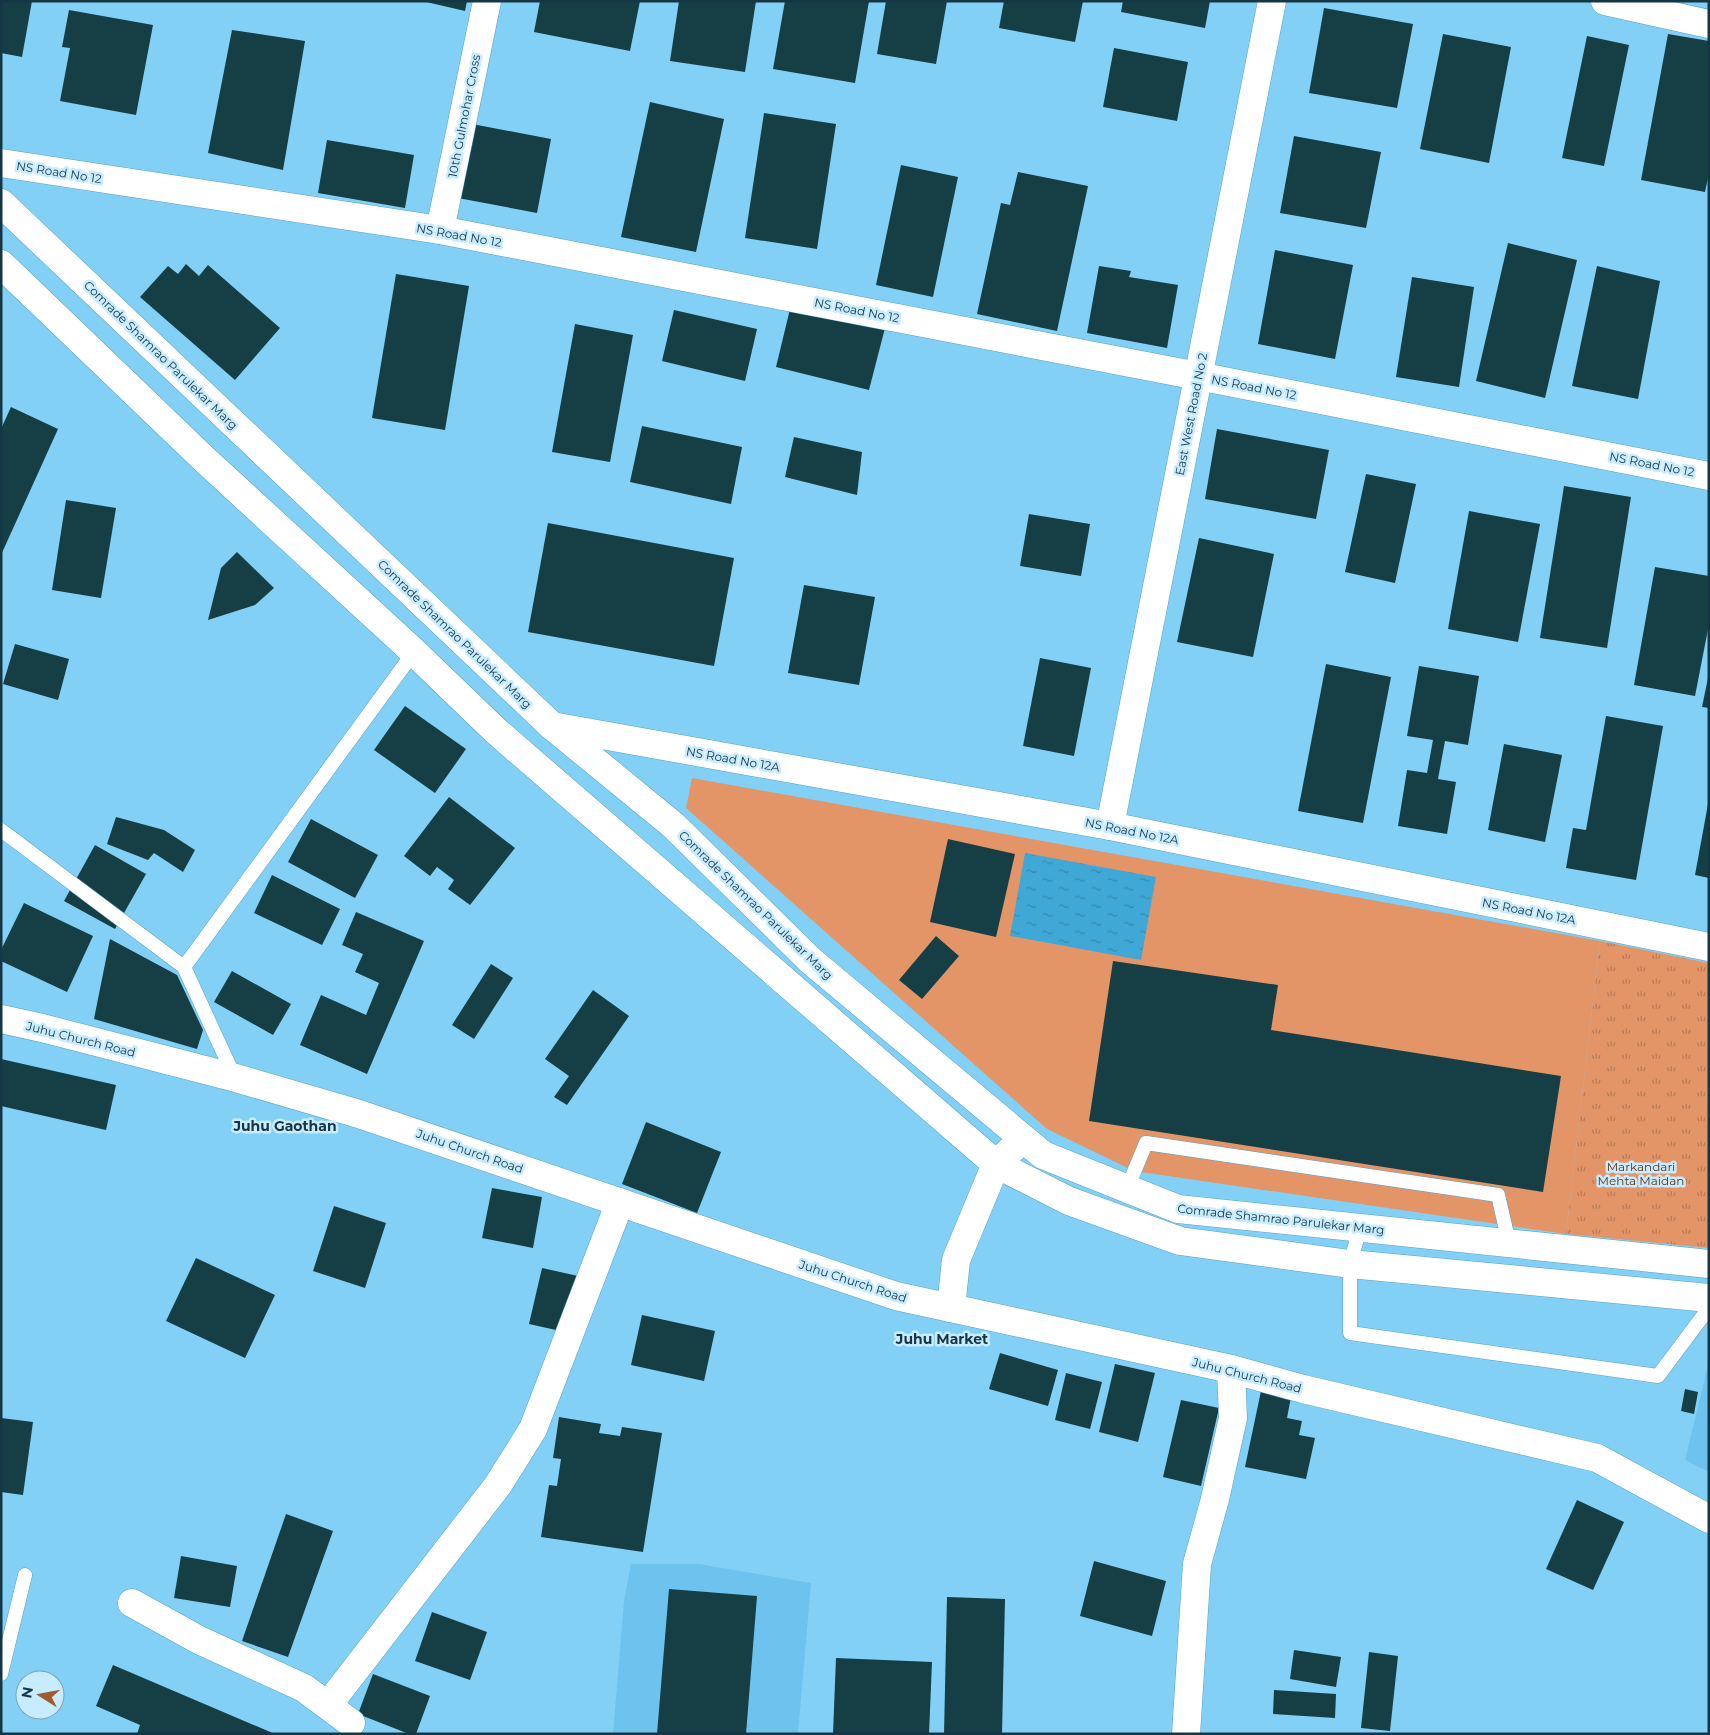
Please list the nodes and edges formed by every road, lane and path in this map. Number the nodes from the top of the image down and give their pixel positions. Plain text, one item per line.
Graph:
1 (487, 1) edge
2 (1272, 1) edge
3 (1604, 1) edge
4 (1709, 24) edge
5 (1, 163) edge
6 (1, 203) edge
7 (440, 230) junction
8 (1, 264) edge
9 (1198, 376) junction
10 (1709, 476) edge
11 (414, 652) junction
12 (552, 726) junction
13 (1110, 826) junction
14 (1, 830) edge
15 (1709, 947) edge
16 (184, 967) junction
17 (1, 1019) edge
18 (236, 1078) junction
19 (1022, 1139) junction
20 (996, 1164) junction
21 (1127, 1189) junction
22 (620, 1202) junction
23 (1360, 1228) junction
24 (1508, 1243) junction
25 (1350, 1264) junction
26 (1709, 1264) edge
27 (1709, 1298) edge
28 (951, 1308) junction
29 (1709, 1308) edge
30 (1231, 1369) junction
31 (1709, 1519) edge
32 (25, 1575) dead end
33 (132, 1603) dead end
34 (1, 1674) edge
35 (328, 1705) junction
36 (352, 1723) dead end
37 (1186, 1734) edge

1 - 7 street, 10th Gulmohar Cross
2 - 9 street, East West Road No 2
3 - 4 street
5 - 7 street, NS Road No 12
6 - 12 street, Comrade Shamrao Parulekar Marg
7 - 9 street, NS Road No 12
8 - 11 street
9 - 10 street, NS Road No 12
9 - 13 street, East West Road No 2
11 - 16 lane
11 - 20 street
12 - 13 street, NS Road No 12A
12 - 19 street, Comrade Shamrao Parulekar Marg
13 - 15 street, NS Road No 12A
14 - 16 lane
16 - 18 lane
17 - 18 street, Juhu Church Road
18 - 22 street, Juhu Church Road
19 - 20 street
19 - 21 street, Comrade Shamrao Parulekar Marg
20 - 25 street
20 - 28 street
21 - 23 street, Comrade Shamrao Parulekar Marg
21 - 24 lane
22 - 28 street, Juhu Church Road
22 - 35 street
23 - 24 street, Comrade Shamrao Parulekar Marg
23 - 25 lane
24 - 26 street, Comrade Shamrao Parulekar Marg
25 - 27 street
25 - 29 lane
28 - 30 street, Juhu Church Road
30 - 31 street, Juhu Church Road
30 - 37 street
32 - 34 lane
33 - 35 street
35 - 36 street

